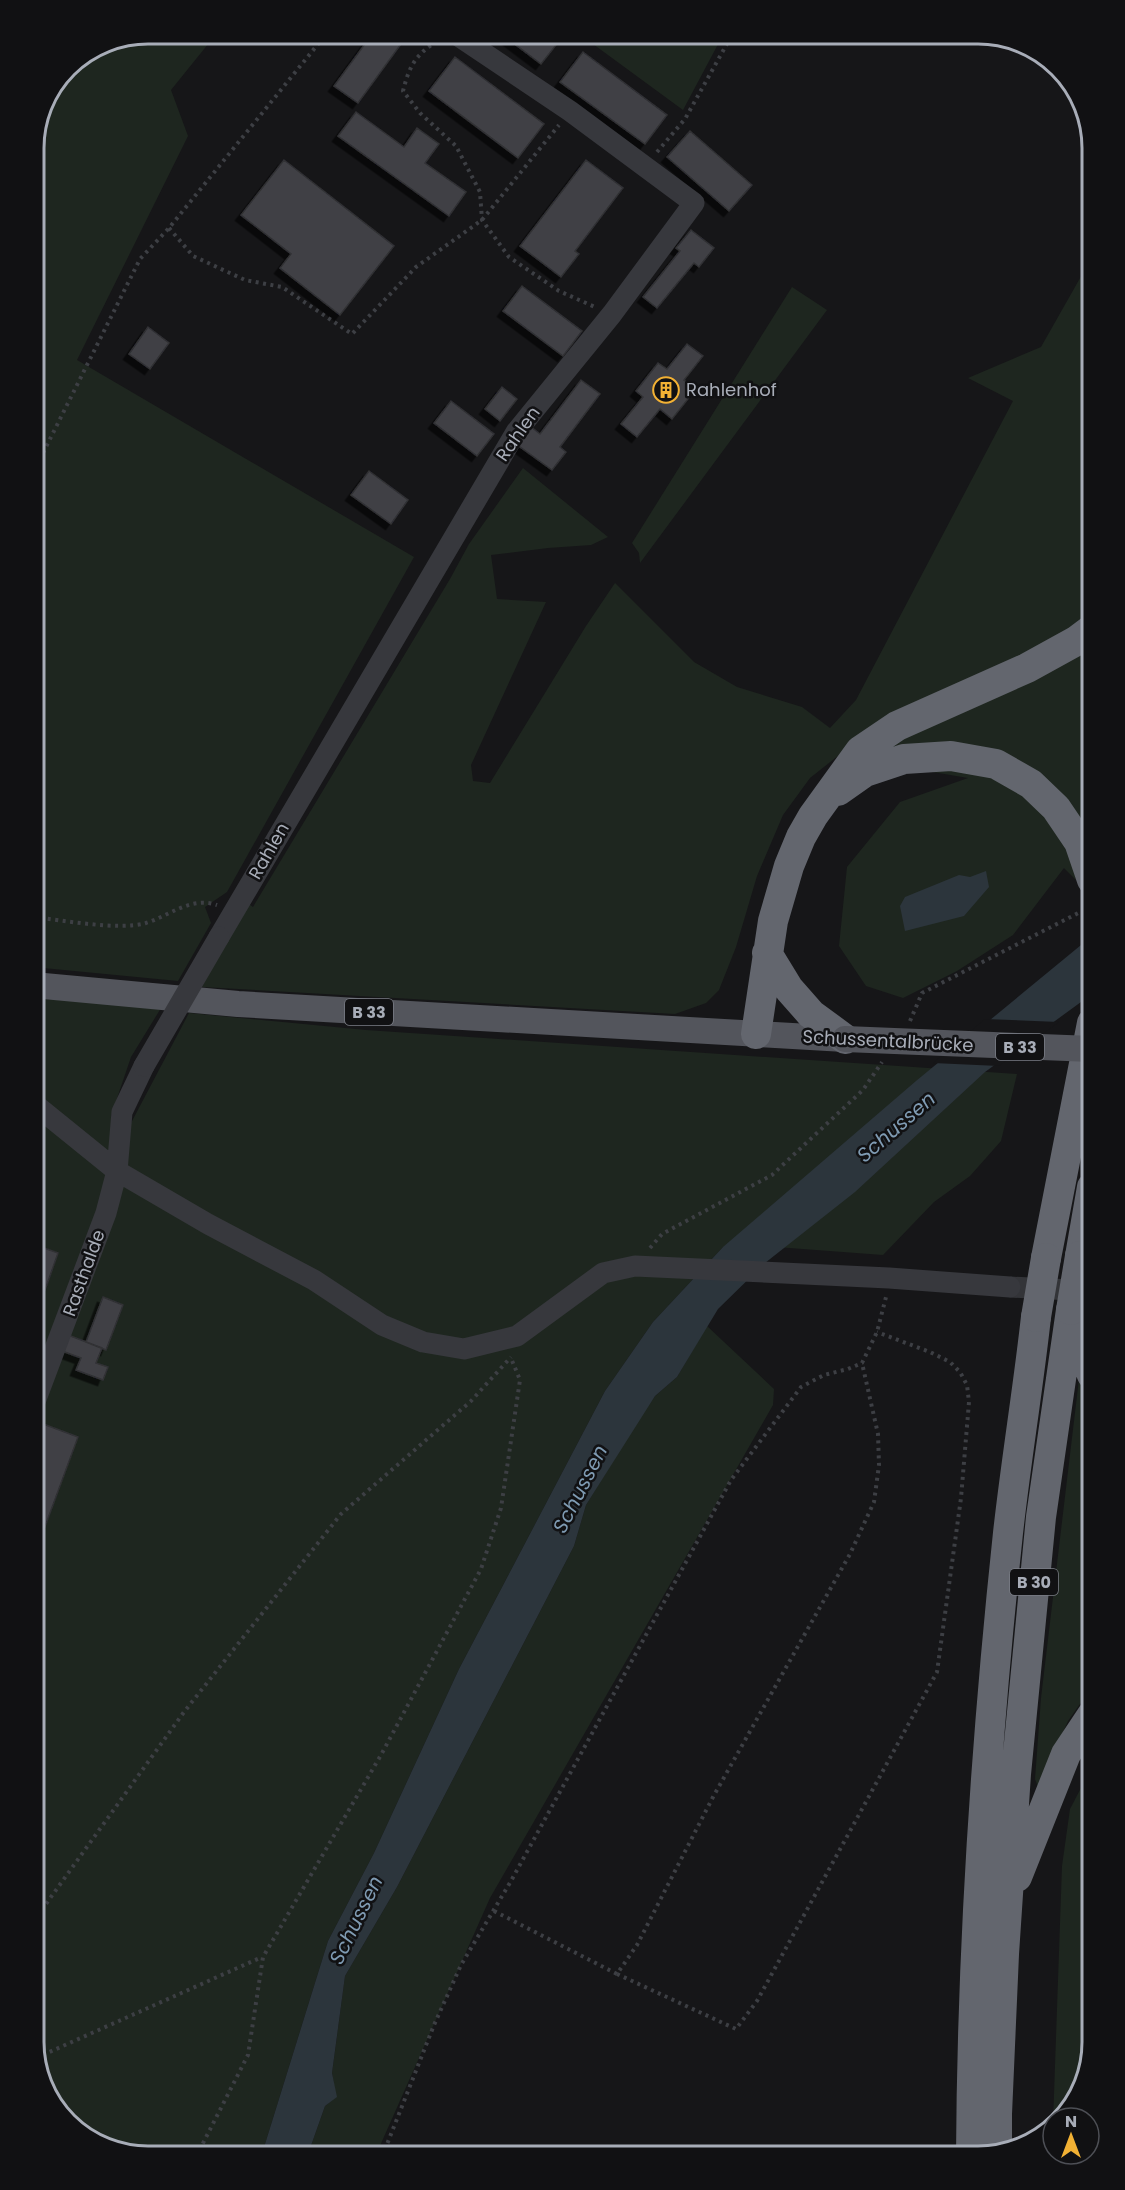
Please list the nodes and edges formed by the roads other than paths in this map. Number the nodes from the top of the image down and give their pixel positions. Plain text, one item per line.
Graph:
1 (459, 44) edge
2 (1082, 636) edge
3 (825, 800) junction
4 (1082, 851) edge
5 (767, 953) junction
6 (44, 986) edge
7 (756, 1034) junction
8 (1082, 1035) edge
9 (845, 1039) junction
10 (144, 1066) joint
11 (1082, 1080) edge
12 (44, 1112) edge
13 (117, 1171) junction
14 (1082, 1244) edge
15 (1010, 1287) tunnel mouth
16 (1071, 1310) junction
17 (1082, 1351) edge
18 (44, 1378) edge
19 (1082, 1730) edge
20 (1005, 1857) junction
21 (993, 1895) junction
22 (997, 2145) edge
23 (971, 2146) edge

1 - 10 street, Rahlen, bridge
2 - 3 highway
3 - 4 highway
3 - 5 highway
5 - 7 highway
5 - 9 highway
6 - 7 main road, B 33
7 - 9 main road, Schussentalbrücke / B 33
8 - 9 main road, Schussentalbrücke / B 33, bridge
10 - 13 street, Rasthalde
11 - 20 highway, B 30, bridge
12 - 13 street
13 - 15 street
13 - 18 street, Rasthalde
14 - 16 highway, B 30, bridge
16 - 17 highway
16 - 20 highway, B 30
19 - 20 highway
20 - 21 highway
20 - 21 highway, B 30
21 - 22 highway, B 30
21 - 23 highway, B 30

